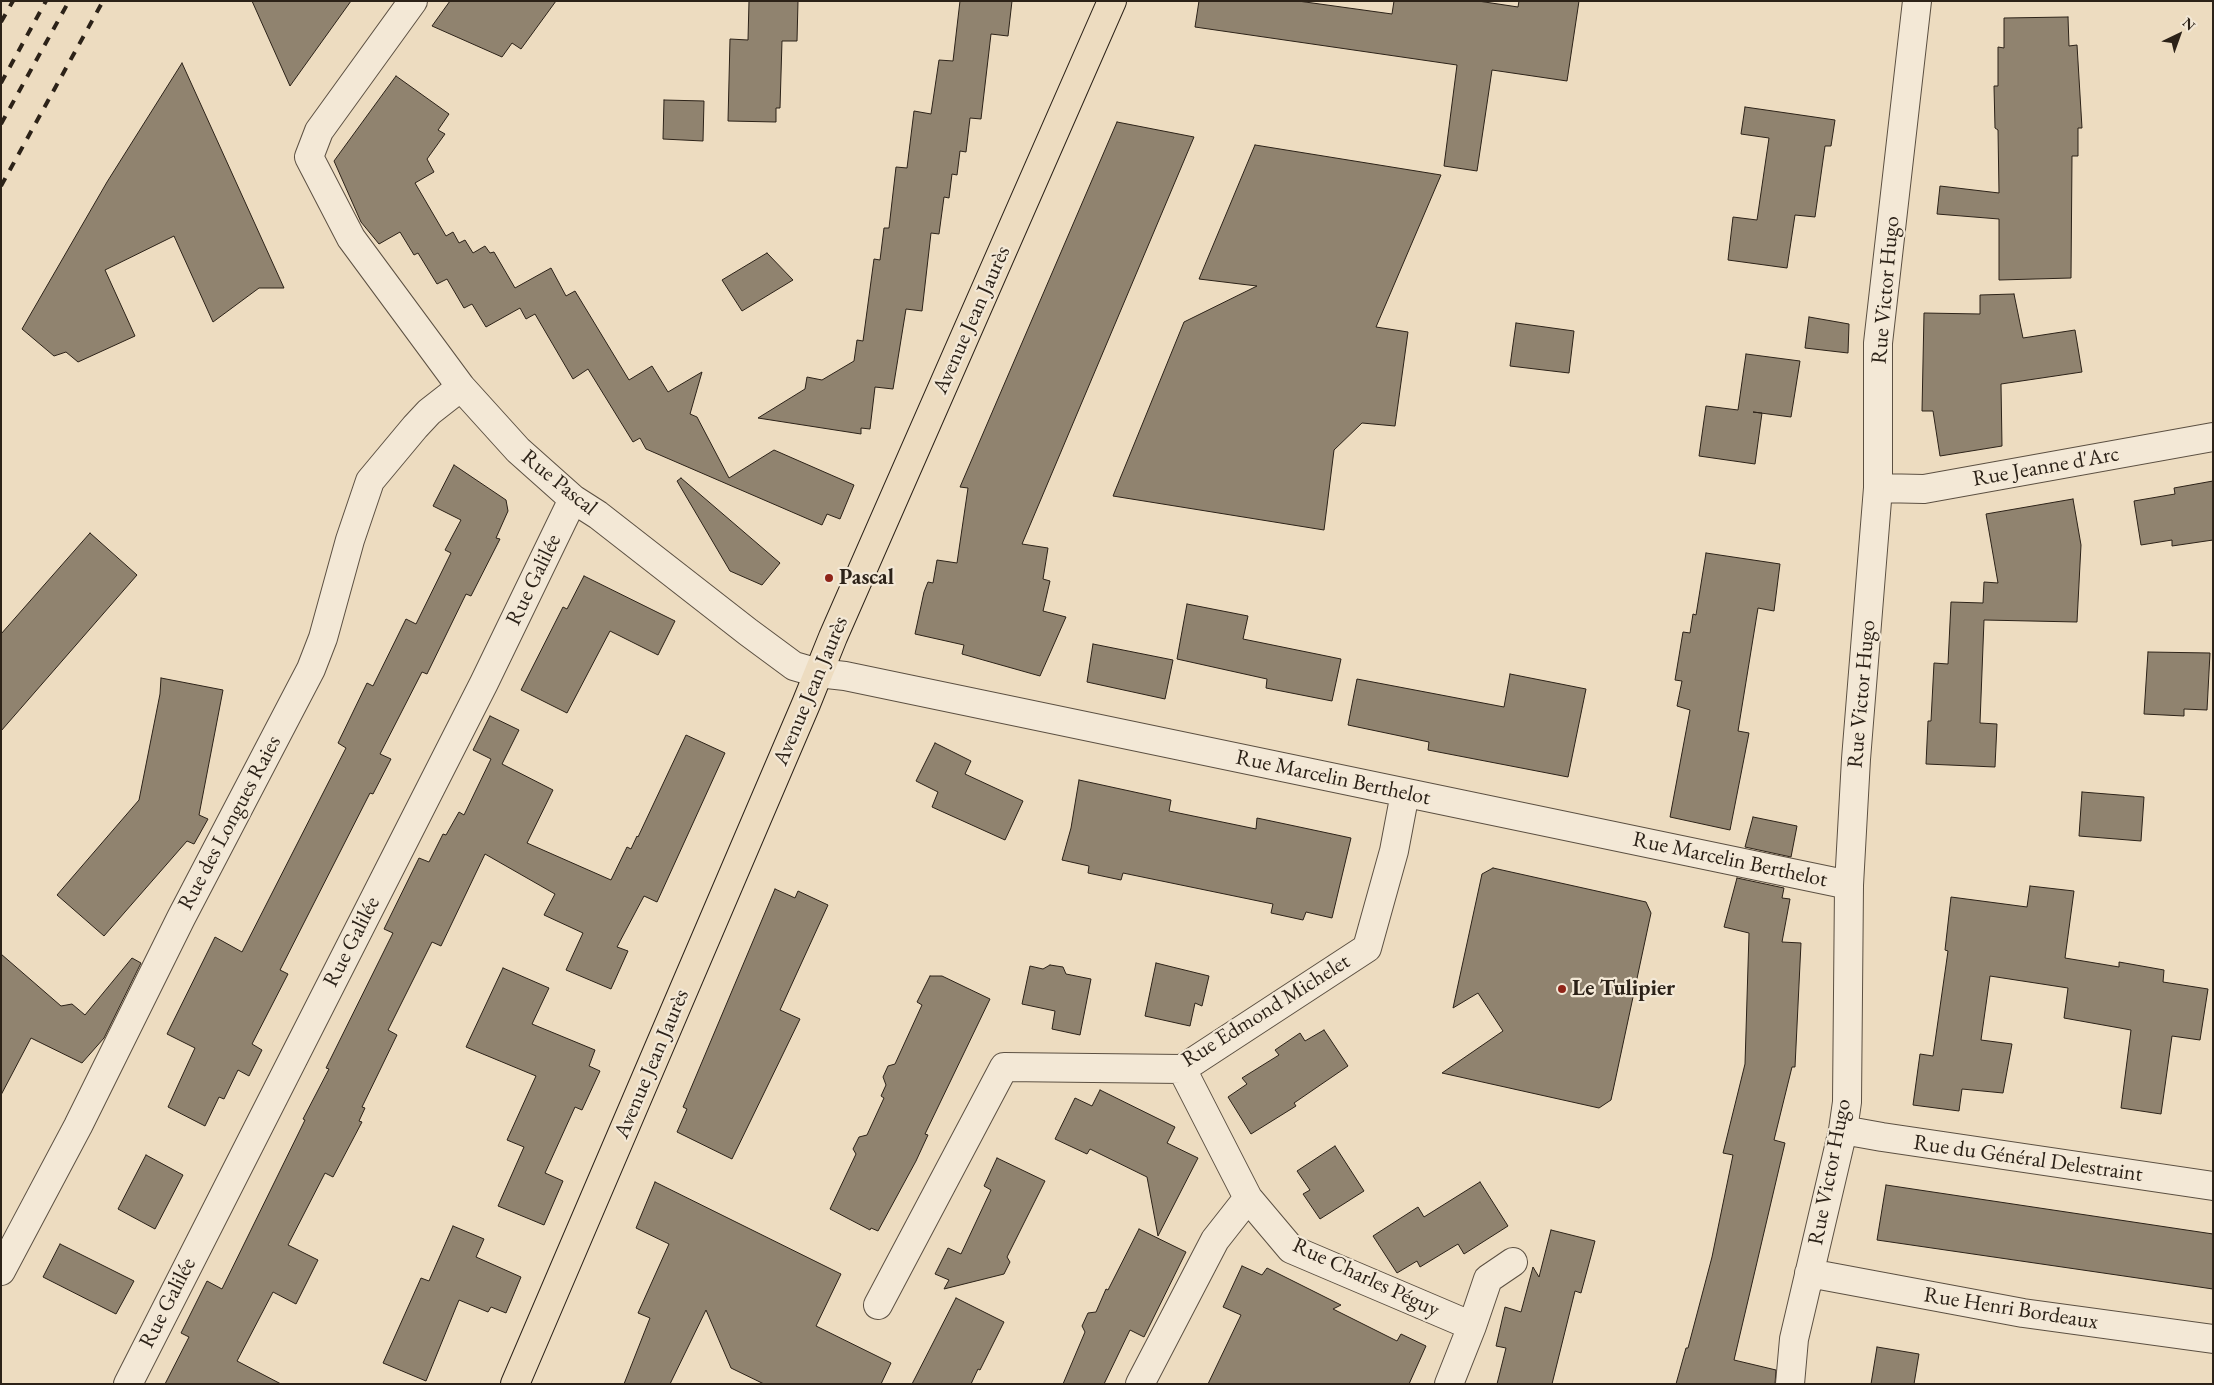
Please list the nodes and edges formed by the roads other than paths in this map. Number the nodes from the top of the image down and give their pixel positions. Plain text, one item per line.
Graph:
1 (413, 1) edge
2 (1112, 1) edge
3 (1917, 1) edge
4 (461, 387) junction
5 (2213, 437) edge
6 (1878, 488) junction
7 (573, 499) junction
8 (818, 672) junction
9 (1405, 793) junction
10 (1849, 885) junction
11 (1182, 1068) junction
12 (1843, 1130) junction
13 (2213, 1186) edge
14 (1248, 1198) junction
15 (1513, 1262) dead end
16 (1, 1271) edge
17 (1809, 1273) junction
18 (878, 1305) dead end
19 (1472, 1326) junction
20 (2213, 1339) edge
21 (128, 1384) edge
22 (515, 1384) edge
23 (1140, 1384) edge
24 (1449, 1384) edge
25 (1790, 1384) edge

1 - 4 street, Rue Pascal
2 - 8 main road, Avenue Jean Jaurès
3 - 6 street, Rue Victor Hugo
4 - 7 street, Rue Pascal
4 - 16 street, Rue des Longues Raies
5 - 6 street, Rue Jeanne d'Arc
6 - 10 street, Rue Victor Hugo
7 - 8 street, Rue Pascal
7 - 21 street, Rue Galilée
8 - 9 street, Rue Marcelin Berthelot
8 - 22 main road, Avenue Jean Jaurès
9 - 10 street, Rue Marcelin Berthelot
9 - 11 street, Rue Edmond Michelet
10 - 12 street, Rue Victor Hugo
11 - 14 street, Rue Charles Péguy
11 - 18 street, Rue Edmond Michelet
12 - 13 street, Rue du Général Delestraint
12 - 17 street, Rue Victor Hugo
14 - 19 street, Rue Charles Péguy
14 - 23 street
15 - 19 street
17 - 20 street, Rue Henri Bordeaux
17 - 25 street, Rue Victor Hugo
19 - 24 street

